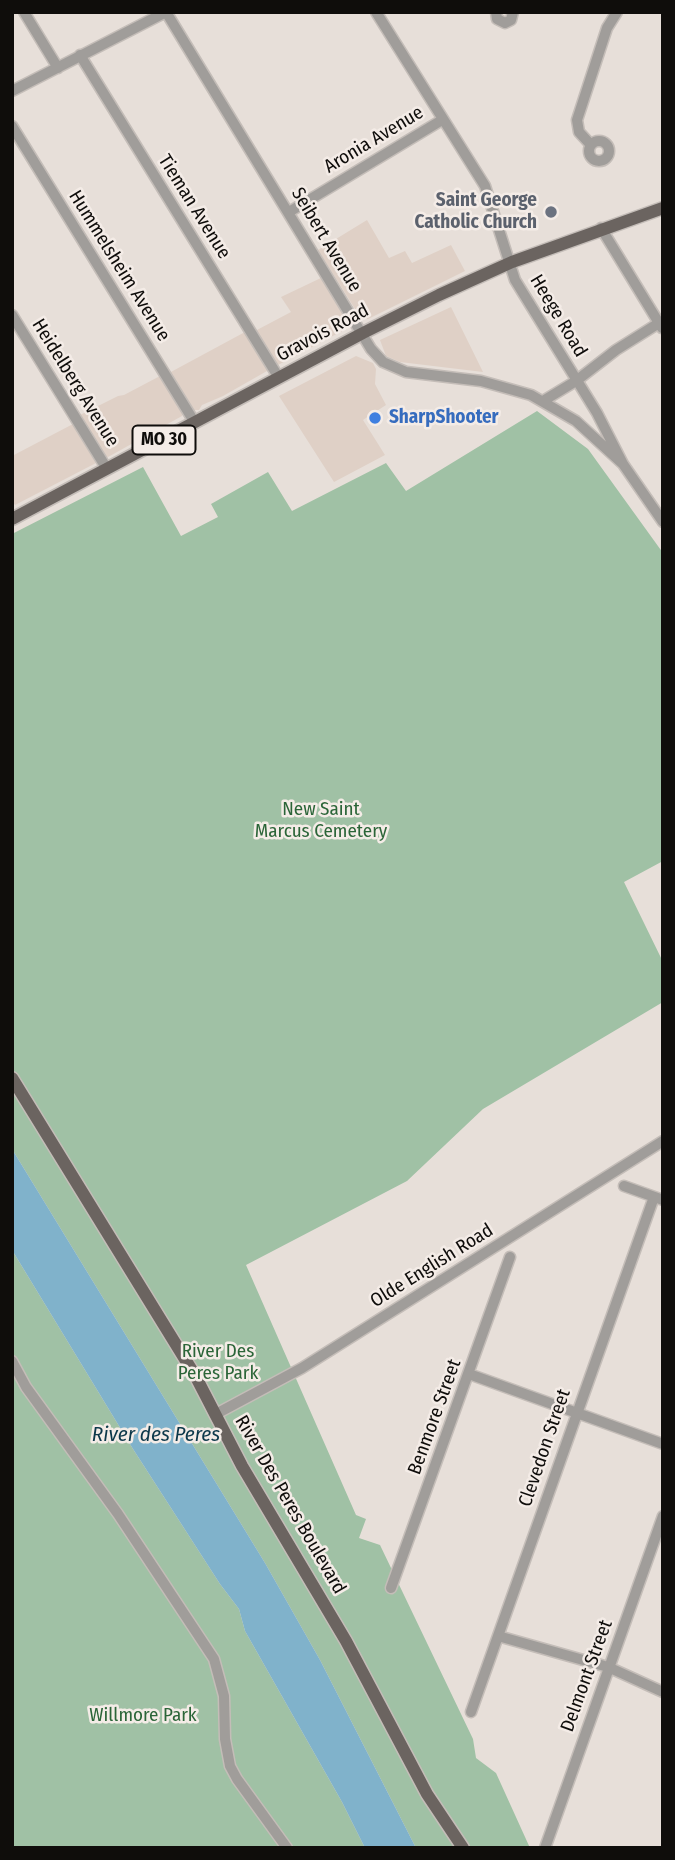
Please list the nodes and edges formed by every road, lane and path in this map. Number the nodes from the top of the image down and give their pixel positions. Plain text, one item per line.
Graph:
1 (24, 12) edge
2 (166, 12) edge
3 (376, 12) edge
4 (496, 12) edge
5 (513, 12) edge
6 (617, 12) edge
7 (80, 55) junction
8 (58, 68) junction
9 (12, 91) edge
10 (442, 120) junction
11 (12, 126) edge
12 (591, 145) dead end
13 (663, 208) edge
14 (289, 212) junction
15 (601, 229) junction
16 (510, 263) junction
17 (12, 315) edge
18 (661, 326) edge
19 (363, 333) junction
20 (279, 378) junction
21 (576, 381) junction
22 (543, 401) junction
23 (195, 423) junction
24 (623, 464) junction
25 (107, 469) junction
26 (14, 515) edge
27 (663, 522) edge
28 (12, 1077) edge
29 (663, 1141) edge
30 (624, 1186) dead end
31 (658, 1198) edge
32 (510, 1257) dead end
33 (12, 1361) edge
34 (469, 1374) junction
35 (576, 1413) junction
36 (216, 1414) junction
37 (663, 1444) edge
38 (663, 1516) edge
39 (391, 1588) dead end
40 (498, 1636) junction
41 (608, 1667) junction
42 (663, 1692) edge
43 (471, 1712) dead end
44 (287, 1848) edge
45 (463, 1848) edge
46 (545, 1848) edge

1 - 8 street
2 - 7 street
2 - 14 street, Seibert Avenue
3 - 10 street, Heege Road
4 - 5 street
6 - 12 street
7 - 8 street
7 - 20 street, Tieman Avenue
8 - 9 street
10 - 14 street, Aronia Avenue
10 - 16 street, Heege Road
11 - 23 street, Hummelsheim Avenue
13 - 15 main road, Gravois Road / MO 30
14 - 19 street, Seibert Avenue
15 - 16 main road, Gravois Road / MO 30
15 - 18 street
16 - 19 main road, Gravois Road / MO 30
16 - 21 street, Heege Road
17 - 25 street, Heidelberg Avenue
18 - 21 street
19 - 20 main road, Gravois Road / MO 30
19 - 22 street, Seibert Avenue
20 - 23 main road, Gravois Road / MO 30
21 - 22 street
21 - 24 street, Heege Road
22 - 24 street, Seibert Avenue
23 - 25 main road, Gravois Road / MO 30
24 - 27 street, Heege Road
25 - 26 main road, Gravois Road / MO 30
28 - 36 main road, River Des Peres Boulevard
29 - 36 street, Olde English Road
30 - 31 street
31 - 35 street, Clevedon Street
32 - 34 street, Benmore Street
33 - 44 street
34 - 35 street
34 - 39 street, Benmore Street
35 - 37 street
35 - 40 street, Clevedon Street
36 - 45 main road, River Des Peres Boulevard
38 - 41 street, Delmont Street
40 - 41 street
40 - 43 street, Clevedon Street
41 - 42 street
41 - 46 street, Delmont Street

